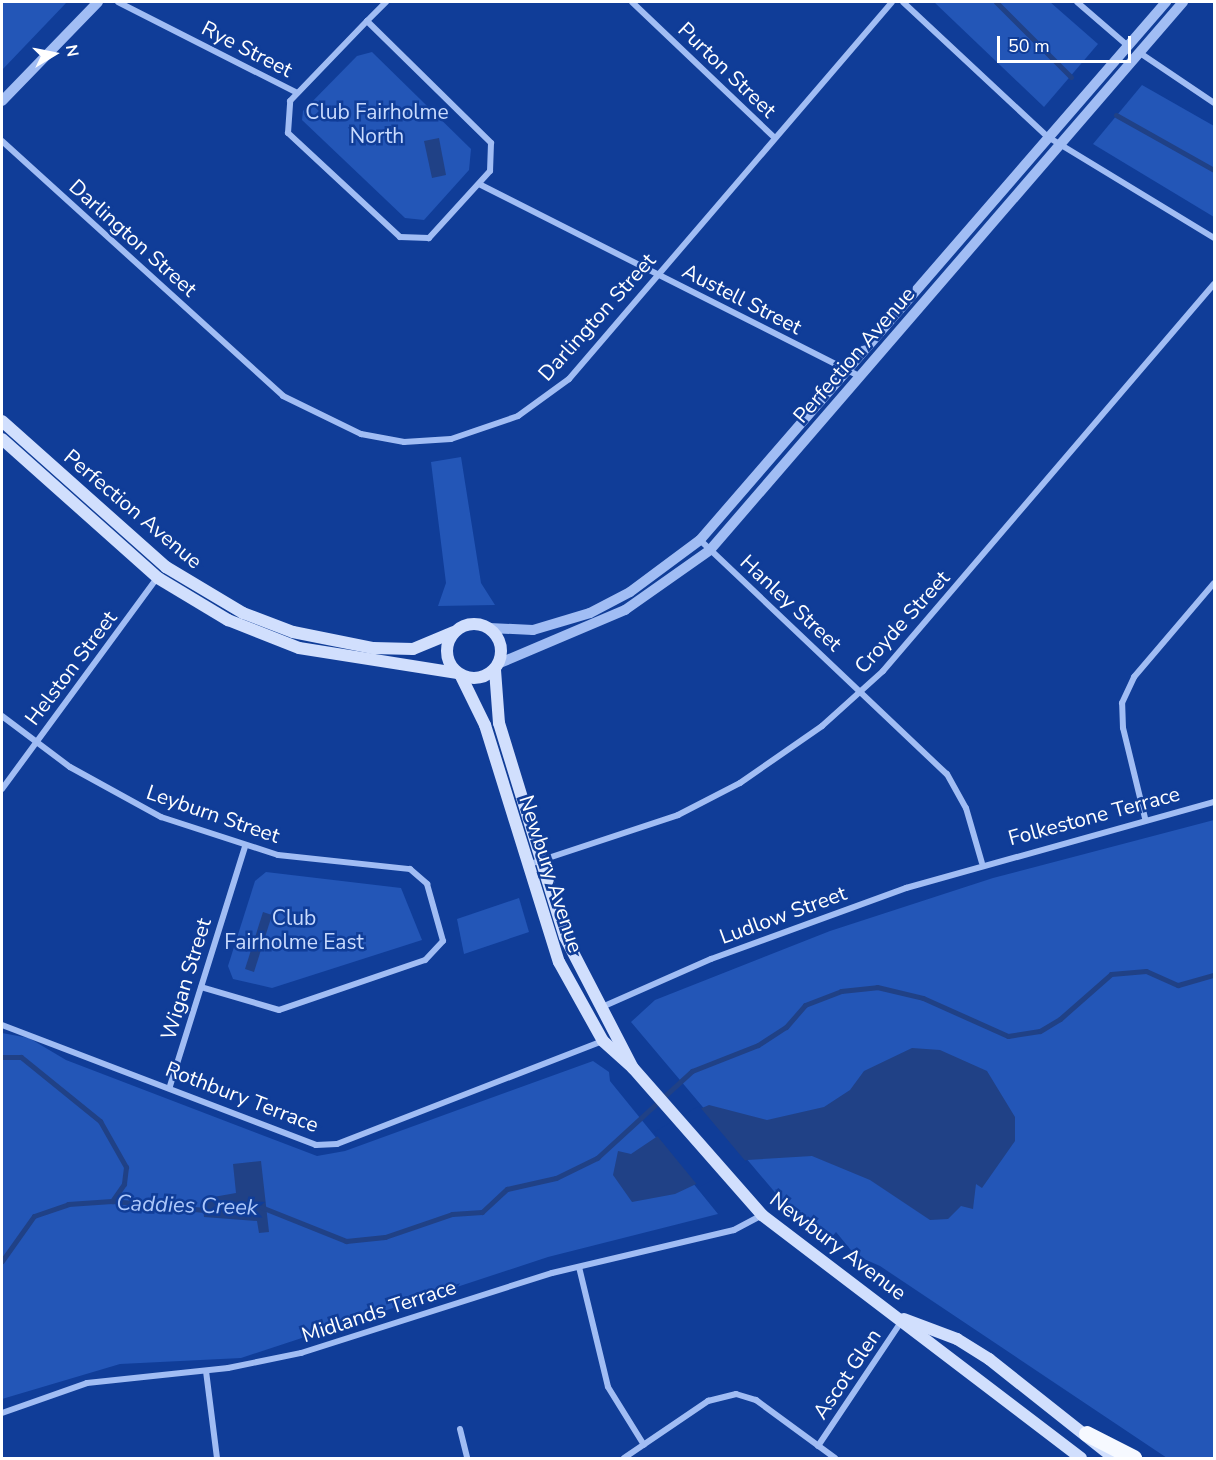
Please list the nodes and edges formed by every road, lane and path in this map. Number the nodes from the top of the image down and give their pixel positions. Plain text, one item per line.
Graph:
1 (98, 2) edge
2 (118, 2) edge
3 (386, 2) edge
4 (632, 2) edge
5 (892, 2) edge
6 (903, 2) edge
7 (1077, 2) edge
8 (1166, 2) edge
9 (1183, 2) edge
10 (367, 21) junction
11 (1128, 46) junction
12 (1140, 52) junction
13 (297, 93) junction
14 (2, 101) edge
15 (1215, 103) edge
16 (774, 137) junction
17 (1048, 137) junction
18 (2, 141) edge
19 (1060, 146) junction
20 (479, 184) junction
21 (1215, 238) edge
22 (658, 274) junction
23 (1215, 284) edge
24 (849, 372) junction
25 (861, 377) junction
26 (2, 421) edge
27 (2, 439) edge
28 (700, 540) junction
29 (710, 550) junction
30 (166, 567) junction
31 (158, 578) junction
32 (1215, 583) edge
33 (489, 628) junction
34 (454, 632) junction
35 (497, 666) junction
36 (459, 674) junction
37 (862, 691) junction
38 (2, 716) edge
39 (35, 742) junction
40 (2, 789) edge
41 (1215, 802) edge
42 (1145, 818) junction
43 (245, 846) junction
44 (541, 861) junction
45 (982, 863) junction
46 (526, 866) junction
47 (201, 987) junction
48 (599, 1009) junction
49 (2, 1025) edge
50 (603, 1041) junction
51 (633, 1068) junction
52 (170, 1086) junction
53 (762, 1215) junction
54 (579, 1268) junction
55 (903, 1319) junction
56 (206, 1371) junction
57 (2, 1413) edge
58 (460, 1429) dead end
59 (1087, 1434) junction
60 (644, 1445) junction
61 (818, 1446) junction
62 (217, 1458) edge
63 (467, 1458) edge
64 (624, 1458) edge
65 (835, 1458) edge
66 (1081, 1458) edge
67 (1114, 1458) edge
68 (1134, 1458) edge

1 - 14 street
2 - 13 street, Rye Street
3 - 10 street
4 - 16 street, Purton Street
5 - 16 street, Darlington Street
6 - 17 street
7 - 11 street
8 - 11 street, Perfection Avenue
9 - 12 street, Perfection Avenue
10 - 13 street
10 - 20 street
11 - 17 street, Perfection Avenue
12 - 15 street
12 - 19 street, Perfection Avenue
13 - 20 street
16 - 22 street, Darlington Street
17 - 19 street
17 - 24 street, Perfection Avenue
18 - 22 street, Darlington Street
19 - 21 street
19 - 25 street, Perfection Avenue
20 - 22 street, Austell Street
22 - 24 street, Austell Street
23 - 37 street, Croyde Street
24 - 25 street, Austell Street
24 - 28 street, Perfection Avenue
25 - 29 street, Perfection Avenue
26 - 30 main road, Perfection Avenue
27 - 31 main road, Perfection Avenue
28 - 29 street, Hanley Street
28 - 33 street, Perfection Avenue
29 - 35 street, Perfection Avenue
29 - 37 street, Hanley Street
30 - 31 street, Helston Street
30 - 34 main road, Perfection Avenue
31 - 36 main road, Perfection Avenue
31 - 39 street, Helston Street
32 - 42 street
33 - 34 main road
33 - 35 main road
34 - 36 main road
35 - 36 main road
35 - 44 main road, Newbury Avenue
36 - 46 main road, Newbury Avenue
37 - 44 street, Croyde Street
37 - 45 street, Hanley Street
38 - 39 street, Leyburn Street
39 - 40 street, Helston Street
39 - 43 street, Leyburn Street
41 - 42 street, Folkestone Terrace
42 - 45 street, Folkestone Terrace
43 - 47 street, Wigan Street
43 - 47 street, Leyburn Street
44 - 46 street, Croyde Street
44 - 48 main road, Newbury Avenue
45 - 48 street, Ludlow Street
46 - 50 main road, Newbury Avenue
47 - 52 street, Wigan Street
48 - 51 main road, Newbury Avenue
49 - 52 street, Rothbury Terrace
50 - 51 main road, Newbury Avenue
50 - 52 street, Rothbury Terrace
51 - 53 main road, Newbury Avenue
53 - 54 street, Midlands Terrace
53 - 55 main road, Newbury Avenue
54 - 56 street, Midlands Terrace
54 - 60 street
55 - 59 main road, Newbury Avenue
55 - 61 street, Ascot Glen
55 - 66 main road, Newbury Avenue
56 - 57 street, Midlands Terrace
56 - 62 street
58 - 63 street
59 - 67 main road, Newbury Avenue
59 - 68 highway
60 - 61 street
60 - 64 street
61 - 65 street

